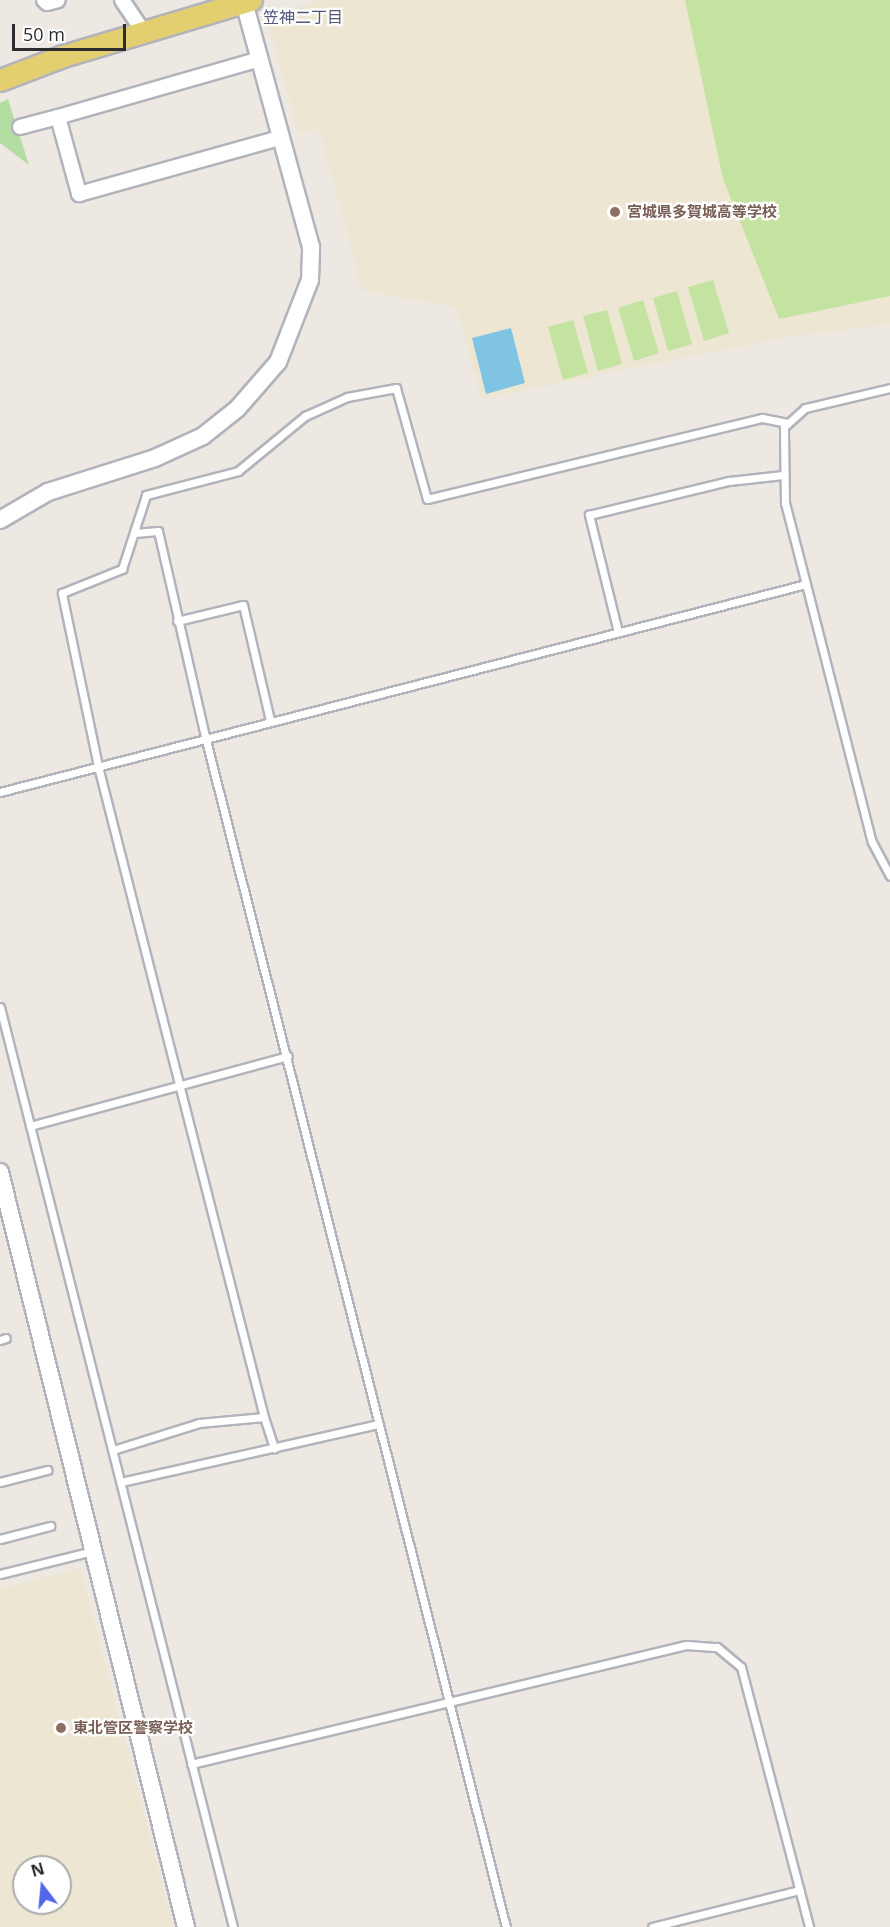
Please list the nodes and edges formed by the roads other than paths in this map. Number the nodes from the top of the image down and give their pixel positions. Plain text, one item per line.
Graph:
1 (44, 0) edge
2 (58, 0) edge
3 (122, 0) edge
4 (247, 1) edge
5 (143, 31) junction
6 (260, 59) junction
7 (0, 80) edge
8 (58, 117) junction
9 (20, 127) dead end
10 (280, 138) junction
11 (890, 388) edge
12 (788, 423) junction
13 (783, 475) junction
14 (0, 520) edge
15 (134, 533) junction
16 (806, 584) junction
17 (177, 621) junction
18 (618, 632) junction
19 (270, 720) junction
20 (205, 736) junction
21 (98, 766) junction
22 (0, 792) edge
23 (890, 876) edge
24 (0, 1007) edge
25 (288, 1056) junction
26 (180, 1085) junction
27 (30, 1126) junction
28 (0, 1172) edge
29 (264, 1417) junction
30 (378, 1424) junction
31 (274, 1448) junction
32 (113, 1450) junction
33 (47, 1470) dead end
34 (0, 1482) edge
35 (121, 1482) junction
36 (51, 1526) dead end
37 (0, 1539) edge
38 (93, 1551) junction
39 (0, 1574) edge
40 (448, 1702) junction
41 (191, 1764) junction
42 (799, 1890) junction
43 (186, 1927) edge
44 (233, 1927) edge
45 (506, 1927) edge
46 (652, 1927) edge
47 (809, 1927) edge

1 - 2 street
3 - 5 street
4 - 5 main road
4 - 6 street
5 - 7 main road
6 - 8 street
6 - 10 street
8 - 9 street
8 - 10 street
10 - 14 street
11 - 12 lane
12 - 13 lane
12 - 15 lane
13 - 16 lane
13 - 18 lane
15 - 17 lane
15 - 21 lane
16 - 18 lane
16 - 23 lane
17 - 19 lane
17 - 20 lane
18 - 19 lane
19 - 20 lane
20 - 21 lane
20 - 25 lane
21 - 22 lane
21 - 26 lane
24 - 27 lane
25 - 26 lane
25 - 30 lane
26 - 27 lane
26 - 29 lane
27 - 32 lane
28 - 38 street
29 - 31 lane
29 - 32 lane
30 - 31 lane
30 - 40 lane
31 - 35 lane
32 - 35 lane
33 - 34 lane
35 - 41 lane
36 - 37 lane
38 - 39 lane
38 - 43 street
40 - 41 lane
40 - 42 lane
40 - 45 lane
41 - 44 lane
42 - 46 lane
42 - 47 lane

